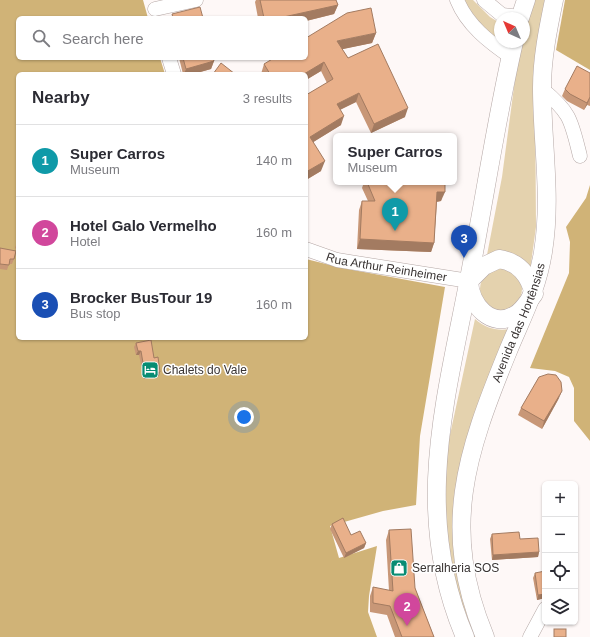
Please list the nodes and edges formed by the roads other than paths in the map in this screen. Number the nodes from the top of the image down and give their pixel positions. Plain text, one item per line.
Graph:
1 (196, 0) edge
2 (457, 0) edge
3 (484, 0) edge
4 (526, 0) edge
5 (554, 0) edge
6 (155, 9) edge
7 (498, 12) edge
8 (522, 12) edge
9 (512, 49) edge
10 (170, 60) edge
11 (173, 72) edge
12 (542, 89) junction
13 (580, 156) dead end
14 (308, 250) edge
15 (469, 281) junction
16 (534, 294) junction
17 (542, 615) edge
18 (465, 637) edge
19 (486, 637) edge
20 (530, 637) edge

1 - 6 street
2 - 9 street
3 - 7 street
4 - 8 main road
5 - 12 main road, Avenida das Hortênsias
9 - 15 main road
10 - 11 street
12 - 13 street
12 - 16 main road, Avenida das Hortênsias
14 - 15 street, Rua Arthur Reinheimer
15 - 16 main road
15 - 16 main road
15 - 18 main road
16 - 19 main road, Avenida das Hortênsias
17 - 20 street

